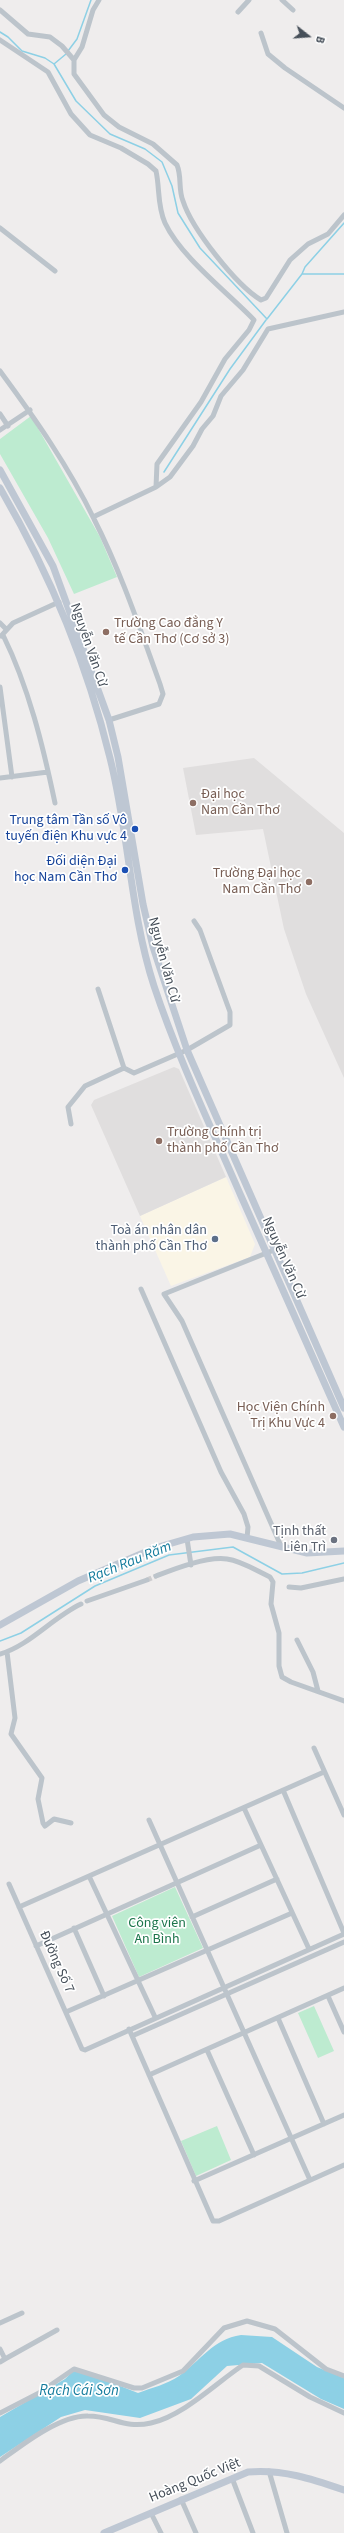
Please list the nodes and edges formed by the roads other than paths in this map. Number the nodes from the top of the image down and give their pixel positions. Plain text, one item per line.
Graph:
1 (99, 0) edge
2 (249, 0) edge
3 (282, 0) edge
4 (0, 10) edge
5 (293, 10) dead end
6 (238, 12) dead end
7 (261, 33) dead end
8 (0, 40) edge
9 (74, 60) junction
10 (344, 108) edge
11 (344, 215) edge
12 (0, 228) edge
13 (55, 271) dead end
14 (344, 312) edge
15 (0, 371) edge
16 (30, 410) junction
17 (0, 414) edge
18 (8, 426) junction
19 (0, 430) edge
20 (0, 470) edge
21 (156, 487) junction
22 (0, 488) edge
23 (25, 514) junction
24 (94, 517) junction
25 (17, 518) junction
26 (63, 601) junction
27 (0, 624) edge
28 (6, 629) junction
29 (1, 636) edge
30 (96, 679) junction
31 (88, 682) junction
32 (0, 687) edge
33 (109, 720) junction
34 (118, 756) junction
35 (110, 759) junction
36 (48, 772) junction
37 (12, 777) junction
38 (0, 778) edge
39 (55, 803) dead end
40 (194, 921) dead end
41 (153, 947) junction
42 (144, 949) junction
43 (98, 990) dead end
44 (186, 1050) junction
45 (179, 1053) junction
46 (124, 1068) junction
47 (71, 1124) dead end
48 (237, 1164) junction
49 (229, 1168) junction
50 (270, 1252) junction
51 (141, 1289) dead end
52 (291, 1299) junction
53 (338, 1394) junction
54 (330, 1397) junction
55 (344, 1408) edge
56 (344, 1427) edge
57 (247, 1538) junction
58 (187, 1542) junction
59 (281, 1546) junction
60 (344, 1552) edge
61 (190, 1563) junction
62 (156, 1576) tunnel mouth
63 (344, 1579) edge
64 (147, 1580) tunnel mouth
65 (288, 1587) dead end
66 (87, 1601) dead end
67 (81, 1604) dead end
68 (0, 1625) edge
69 (296, 1640) dead end
70 (7, 1652) junction
71 (0, 1654) edge
72 (318, 1691) junction
73 (344, 1701) edge
74 (314, 1748) dead end
75 (324, 1772) junction
76 (283, 1790) junction
77 (244, 1808) junction
78 (344, 1815) edge
79 (149, 1820) dead end
80 (71, 1824) dead end
81 (160, 1845) junction
82 (261, 1845) junction
83 (89, 1876) junction
84 (277, 1880) junction
85 (177, 1882) junction
86 (9, 1884) dead end
87 (19, 1907) junction
88 (292, 1913) junction
89 (107, 1914) junction
90 (192, 1917) junction
91 (74, 1928) junction
92 (344, 1933) edge
93 (344, 1942) edge
94 (36, 1946) junction
95 (309, 1949) junction
96 (207, 1950) junction
97 (138, 1981) junction
98 (224, 1988) junction
99 (344, 1988) edge
100 (227, 1994) junction
101 (104, 1996) junction
102 (328, 1996) junction
103 (66, 2012) junction
104 (155, 2017) junction
105 (278, 2018) junction
106 (129, 2029) junction
107 (344, 2032) edge
108 (244, 2034) junction
109 (132, 2036) junction
110 (207, 2050) junction
111 (149, 2075) junction
112 (344, 2115) edge
113 (324, 2124) junction
114 (291, 2138) junction
115 (254, 2155) junction
116 (344, 2165) edge
117 (310, 2180) junction
118 (194, 2181) junction
119 (22, 2312) dead end
120 (0, 2323) edge
121 (57, 2330) dead end
122 (0, 2349) edge
123 (3, 2360) edge
124 (344, 2376) edge
125 (344, 2413) edge
126 (0, 2414) edge
127 (0, 2461) edge
128 (269, 2470) junction
129 (232, 2478) junction
130 (344, 2490) edge
131 (181, 2500) junction
132 (151, 2513) junction
133 (104, 2533) edge
134 (161, 2533) edge
135 (196, 2533) edge
136 (253, 2533) edge
137 (287, 2533) edge

1 - 9 street
2 - 6 street
3 - 5 street
4 - 9 street
7 - 10 street
8 - 21 street
9 - 11 street
12 - 13 street
14 - 21 street
15 - 16 street
16 - 18 street
16 - 24 street
17 - 18 street
18 - 19 street
20 - 23 main road, Nguyễn Văn Cừ
21 - 24 street
22 - 25 main road, Nguyễn Văn Cừ
23 - 25 main road
23 - 26 main road, Nguyễn Văn Cừ
24 - 33 street
25 - 26 main road, Nguyễn Văn Cừ
26 - 28 street
26 - 30 main road, Nguyễn Văn Cừ
26 - 31 main road, Nguyễn Văn Cừ
27 - 28 street
28 - 29 street
29 - 36 street
30 - 31 main road
30 - 33 main road, Nguyễn Văn Cừ
31 - 35 main road, Nguyễn Văn Cừ
32 - 37 street
33 - 34 main road, Nguyễn Văn Cừ
34 - 35 main road
34 - 41 main road, Nguyễn Văn Cừ
35 - 42 main road, Nguyễn Văn Cừ
36 - 37 street
36 - 39 street
37 - 38 street
40 - 44 street
41 - 42 street
41 - 44 main road, Nguyễn Văn Cừ
42 - 45 main road, Nguyễn Văn Cừ
43 - 46 street
44 - 45 street
44 - 48 main road, Nguyễn Văn Cừ
45 - 46 street
45 - 49 main road, Nguyễn Văn Cừ
46 - 47 street
48 - 49 main road
48 - 50 main road, Nguyễn Văn Cừ
49 - 50 main road, Nguyễn Văn Cừ
50 - 52 main road, Nguyễn Văn Cừ
50 - 59 street
51 - 57 street
52 - 53 main road, Nguyễn Văn Cừ
52 - 54 main road, Nguyễn Văn Cừ
53 - 54 main road
53 - 55 main road, Nguyễn Văn Cừ
54 - 56 main road, Nguyễn Văn Cừ
57 - 58 main road
57 - 59 main road
58 - 61 street
58 - 68 main road
59 - 60 main road
61 - 62 street
61 - 72 street
63 - 65 street
64 - 66 street
67 - 70 street
69 - 72 street
70 - 71 street
70 - 80 street
72 - 73 street
74 - 75 street
75 - 76 street
75 - 78 street
76 - 77 street
76 - 92 street
77 - 81 street
77 - 82 street
79 - 81 street
81 - 83 street
81 - 85 street
82 - 84 street
82 - 85 street
83 - 87 street
83 - 89 street
84 - 88 street
84 - 90 street
85 - 89 street
85 - 90 street
86 - 87 street, Đường Số 7
87 - 94 street, Đường Số 7
88 - 95 street
88 - 96 street
89 - 91 street
89 - 97 street
90 - 96 street
91 - 94 street
91 - 101 street
92 - 95 street
93 - 100 street
94 - 103 street, Đường Số 7
95 - 98 street
96 - 97 street
96 - 98 street
97 - 101 street
97 - 104 street
98 - 100 street
98 - 104 street
99 - 102 street
100 - 108 street
100 - 109 street
101 - 103 street
102 - 105 street
102 - 107 street
103 - 106 street, Đường Số 7
104 - 106 street
105 - 108 street
105 - 113 street
106 - 109 street
108 - 110 street
108 - 114 street
109 - 111 street
110 - 111 street
110 - 115 street
111 - 118 street
112 - 113 street
113 - 114 street
114 - 115 street
114 - 117 street
115 - 118 street
116 - 117 street
117 - 118 street
119 - 120 street
121 - 123 street
122 - 123 street
124 - 126 street
125 - 127 street
128 - 129 main road, Hoàng Quốc Việt
128 - 130 main road, Hoàng Quốc Việt
128 - 137 street
129 - 131 main road, Hoàng Quốc Việt
129 - 136 street
131 - 132 main road, Hoàng Quốc Việt
131 - 135 street
132 - 133 main road, Hoàng Quốc Việt
132 - 134 street

